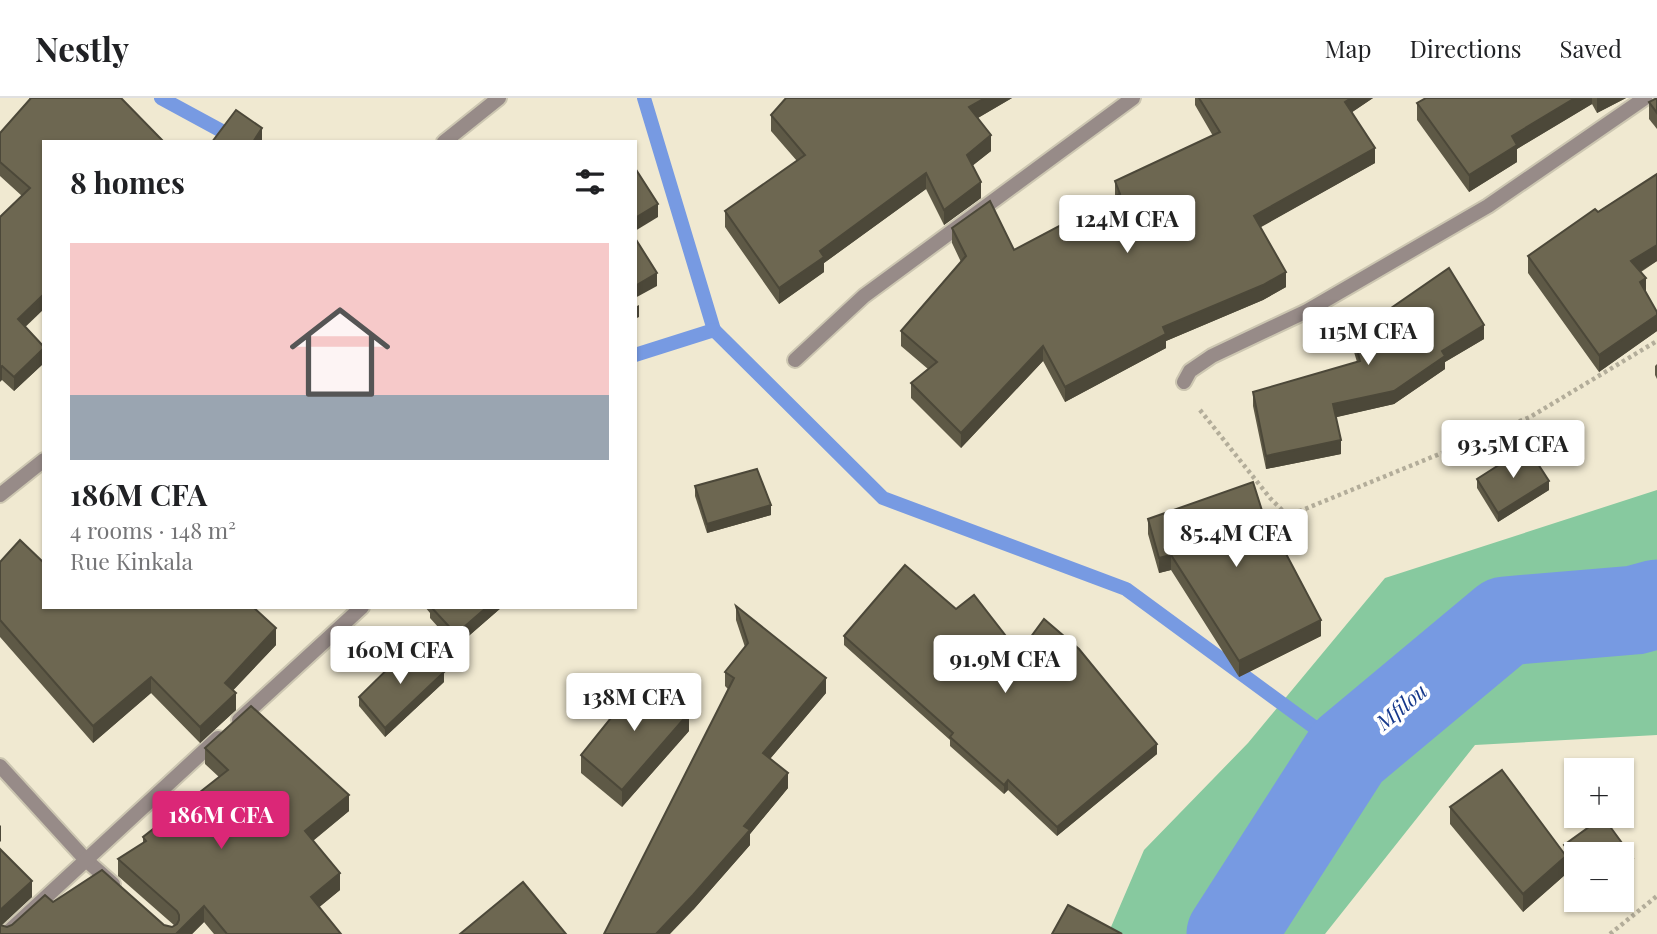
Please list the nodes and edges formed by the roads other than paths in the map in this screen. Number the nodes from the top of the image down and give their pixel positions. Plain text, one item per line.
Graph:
1 (499, 98) edge
2 (1133, 98) edge
3 (1645, 98) edge
4 (446, 140) edge
5 (795, 360) dead end
6 (1184, 383) road end
7 (42, 462) edge
8 (0, 495) edge
9 (360, 609) edge
10 (0, 766) edge
11 (86, 860) junction
12 (123, 893) edge
13 (6, 934) edge

1 - 4 street
2 - 5 street
3 - 6 street
7 - 8 street
9 - 11 street
10 - 11 street
11 - 12 street
11 - 13 street

